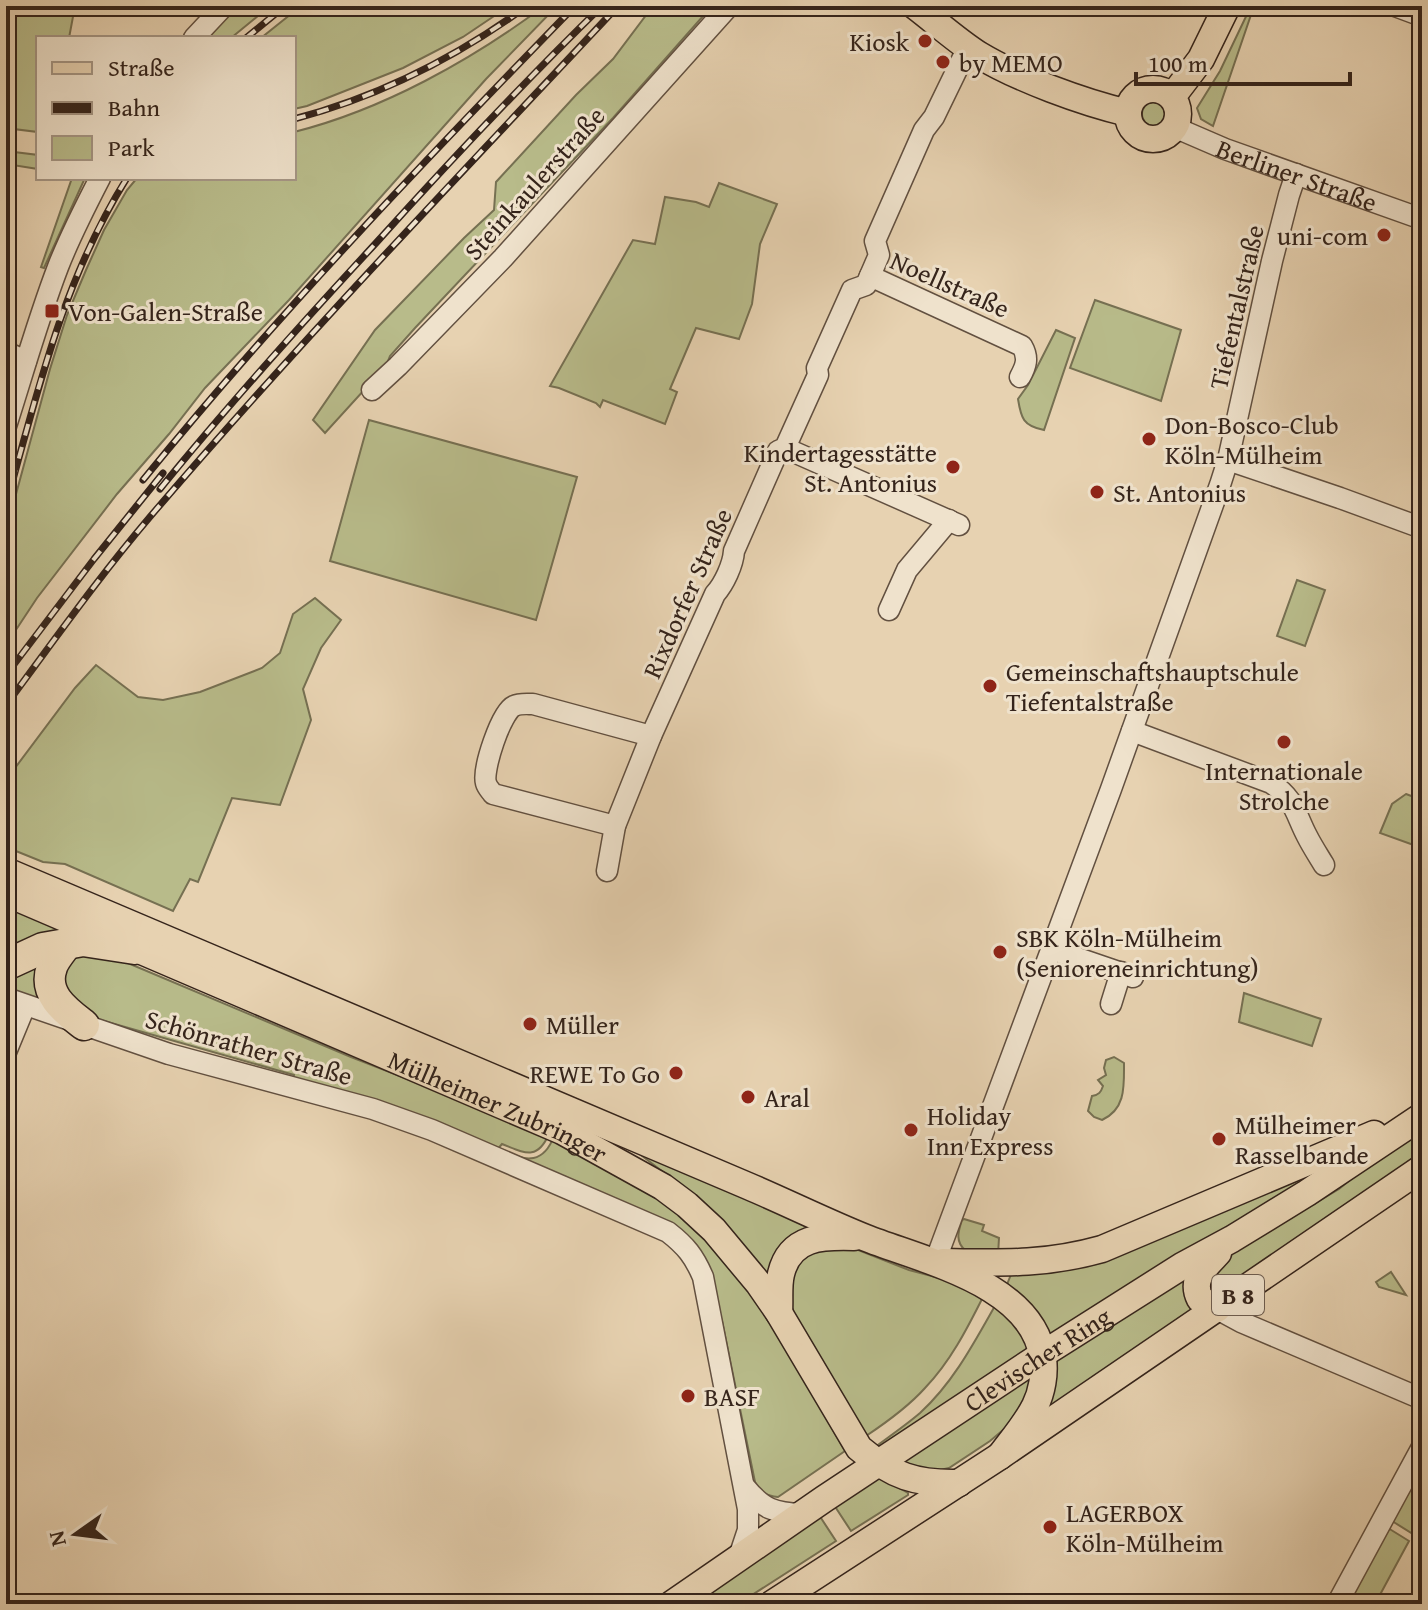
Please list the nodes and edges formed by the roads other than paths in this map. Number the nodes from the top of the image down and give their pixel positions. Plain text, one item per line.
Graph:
1 (224, 6) edge
2 (729, 6) edge
3 (915, 6) edge
4 (1227, 6) edge
5 (1395, 6) edge
6 (1422, 16) edge
7 (196, 36) edge
8 (968, 47) junction
9 (1172, 97) junction
10 (1128, 113) junction
11 (1174, 127) junction
12 (1296, 174) junction
13 (99, 180) edge
14 (1422, 219) edge
15 (870, 276) junction
16 (6, 352) edge
17 (26, 361) junction
18 (1020, 377) dead end
19 (372, 390) dead end
20 (6, 426) edge
21 (785, 448) junction
22 (1228, 460) junction
23 (1422, 528) edge
24 (889, 610) dead end
25 (1132, 731) junction
26 (651, 736) junction
27 (615, 826) junction
28 (1324, 865) dead end
29 (6, 871) edge
30 (607, 871) dead end
31 (6, 893) edge
32 (66, 945) junction
33 (135, 949) junction
34 (1051, 949) junction
35 (6, 965) edge
36 (16, 1002) edge
37 (1111, 1004) dead end
38 (84, 1025) junction
39 (6, 1052) edge
40 (1415, 1119) edge
41 (1422, 1168) edge
42 (866, 1238) junction
43 (1232, 1239) junction
44 (935, 1262) junction
45 (1217, 1309) junction
46 (779, 1313) junction
47 (1043, 1354) junction
48 (1422, 1399) edge
49 (1422, 1447) edge
50 (1000, 1456) junction
51 (877, 1463) junction
52 (959, 1483) junction
53 (745, 1487) junction
54 (802, 1514) junction
55 (739, 1557) junction
56 (672, 1604) edge
57 (773, 1604) edge
58 (1337, 1604) edge

1 - 7 street
2 - 19 street, Steinkaulerstraße
3 - 8 main road
4 - 9 main road
5 - 6 street
8 - 10 main road
8 - 15 street
9 - 10 main road
9 - 11 main road
10 - 11 main road
11 - 12 street, Berliner Straße
12 - 14 street, Berliner Straße
12 - 22 street, Tiefentalstraße
13 - 17 street
15 - 18 street, Noellstraße
15 - 21 street, Rixdorfer Straße
16 - 17 street
17 - 20 street
21 - 24 street
21 - 26 street, Rixdorfer Straße
22 - 23 street
22 - 25 street, Tiefentalstraße
25 - 28 street
25 - 34 street, Tiefentalstraße
26 - 27 street, Rixdorfer Straße
26 - 27 street
27 - 30 street, Rixdorfer Straße
29 - 42 main road, Mülheimer Zubringer
31 - 33 main road, Mülheimer Zubringer
32 - 33 highway
32 - 35 highway
32 - 38 highway
33 - 46 main road, Mülheimer Zubringer
34 - 37 street
34 - 44 street, Tiefentalstraße
36 - 38 street, Schönrather Straße
36 - 39 street
38 - 53 street, Schönrather Straße
40 - 43 main road, Clevischer Ring / B 8
40 - 44 main road, Clevischer Ring
41 - 45 main road, B 8
42 - 44 main road, Mülheimer Zubringer
42 - 46 main road
43 - 45 main road, B 8
43 - 47 main road, Clevischer Ring / B 8
44 - 47 main road
45 - 48 street
45 - 50 main road, B 8
46 - 51 main road, Mülheimer Zubringer
47 - 50 main road
47 - 51 main road, Clevischer Ring / B 8
49 - 58 street
50 - 52 main road, B 8
51 - 52 main road
51 - 54 main road, Clevischer Ring / B 8
52 - 57 main road, B 8
53 - 54 street
53 - 55 street, Schönrather Straße
54 - 55 main road, Clevischer Ring / B 8
55 - 56 main road, Clevischer Ring / B 8

